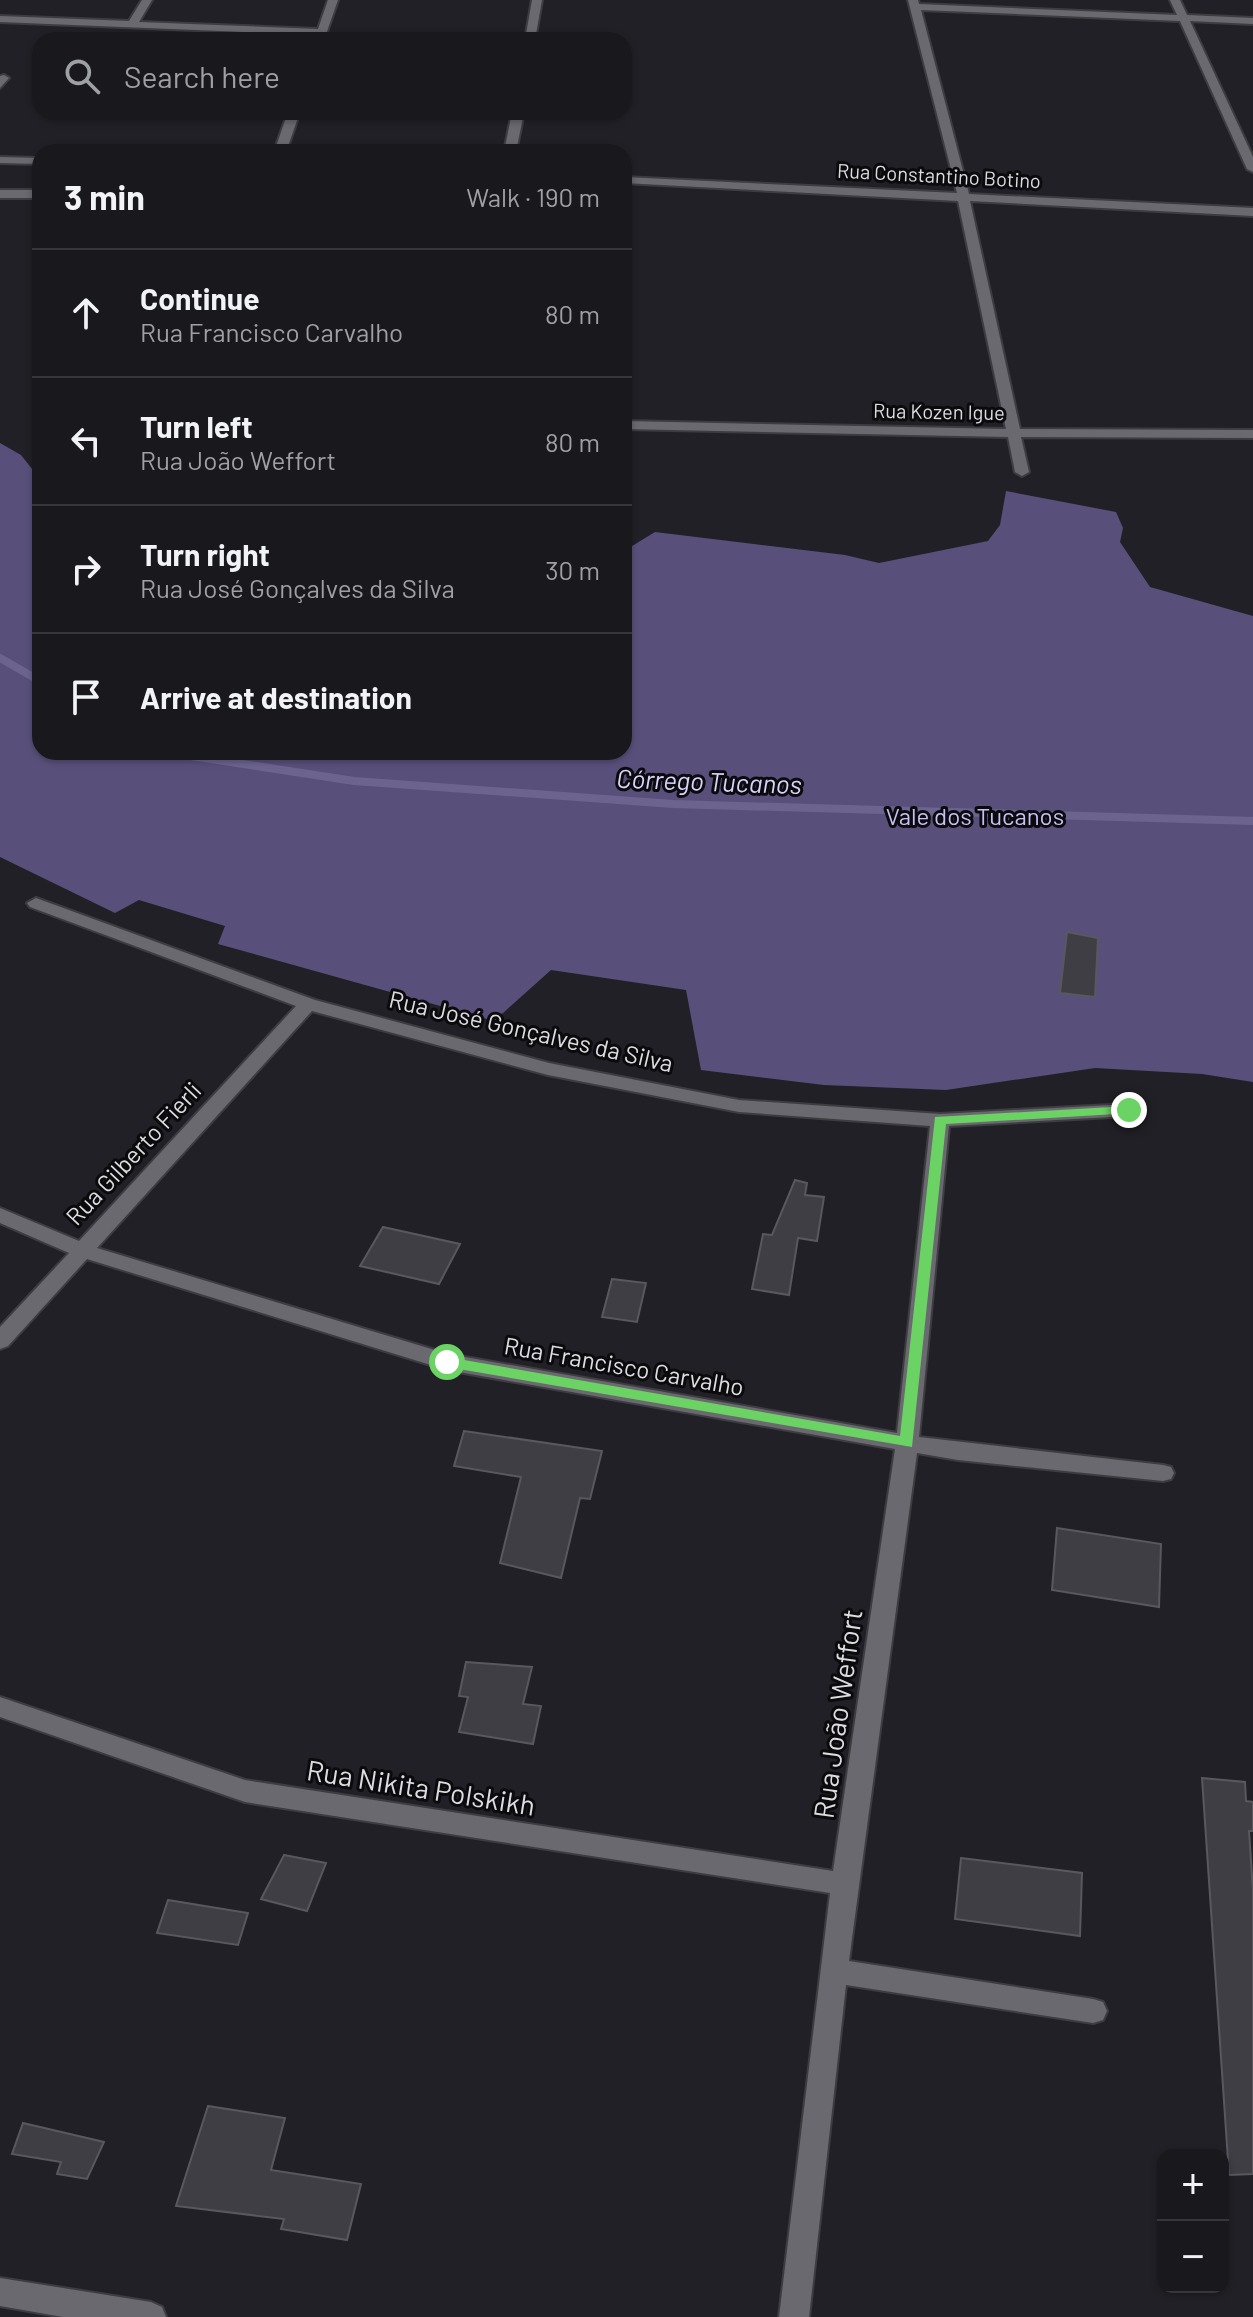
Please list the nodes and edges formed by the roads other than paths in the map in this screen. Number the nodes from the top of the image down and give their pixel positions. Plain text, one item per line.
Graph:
1 (147, 0) edge
2 (333, 0) edge
3 (537, 0) edge
4 (1175, 0) edge
5 (913, 4) edge
6 (1182, 18) junction
7 (0, 19) edge
8 (1253, 21) edge
9 (134, 22) junction
10 (267, 32) edge
11 (321, 32) edge
12 (531, 32) edge
13 (291, 120) edge
14 (516, 120) edge
15 (283, 144) edge
16 (512, 144) edge
17 (0, 160) edge
18 (32, 161) edge
19 (1253, 169) edge
20 (632, 180) edge
21 (0, 194) edge
22 (32, 194) edge
23 (963, 195) junction
24 (1253, 212) edge
25 (632, 425) edge
26 (1014, 433) junction
27 (1253, 434) edge
28 (1022, 472) dead end
29 (36, 903) dead end
30 (308, 1004) junction
31 (1129, 1110) dead end
32 (940, 1120) junction
33 (0, 1215) edge
34 (81, 1250) junction
35 (0, 1341) edge
36 (907, 1443) junction
37 (1163, 1473) dead end
38 (0, 1707) edge
39 (844, 1884) junction
40 (834, 1971) junction
41 (1093, 2011) dead end
42 (0, 2292) edge
43 (151, 2317) edge
44 (794, 2317) edge

1 - 9 street
2 - 11 street
3 - 12 street
4 - 6 street
5 - 6 street
5 - 23 street
6 - 8 street
6 - 19 street
7 - 9 street
9 - 10 street
13 - 15 street
14 - 16 street
17 - 18 street
20 - 23 street, Rua Constantino Botino
21 - 22 street
23 - 24 street, Rua Constantino Botino
23 - 26 street
25 - 26 street, Rua Kozen Igue
26 - 27 street, Rua Kozen Igue
26 - 28 street
29 - 30 street, Rua José Gonçalves da Silva
30 - 32 street, Rua José Gonçalves da Silva
30 - 34 street, Rua Gilberto Fierli
31 - 32 street, Rua José Gonçalves da Silva
32 - 36 street, Rua João Weffort
33 - 34 street, Rua Francisco Carvalho
34 - 35 street, Rua Gilberto Fierli
34 - 36 street, Rua Francisco Carvalho
36 - 37 street, Rua Francisco Carvalho
36 - 39 street, Rua João Weffort
38 - 39 street, Rua Nikita Polskikh
39 - 40 street, Rua João Weffort
40 - 41 street
40 - 44 street, Rua João Weffort
42 - 43 street

